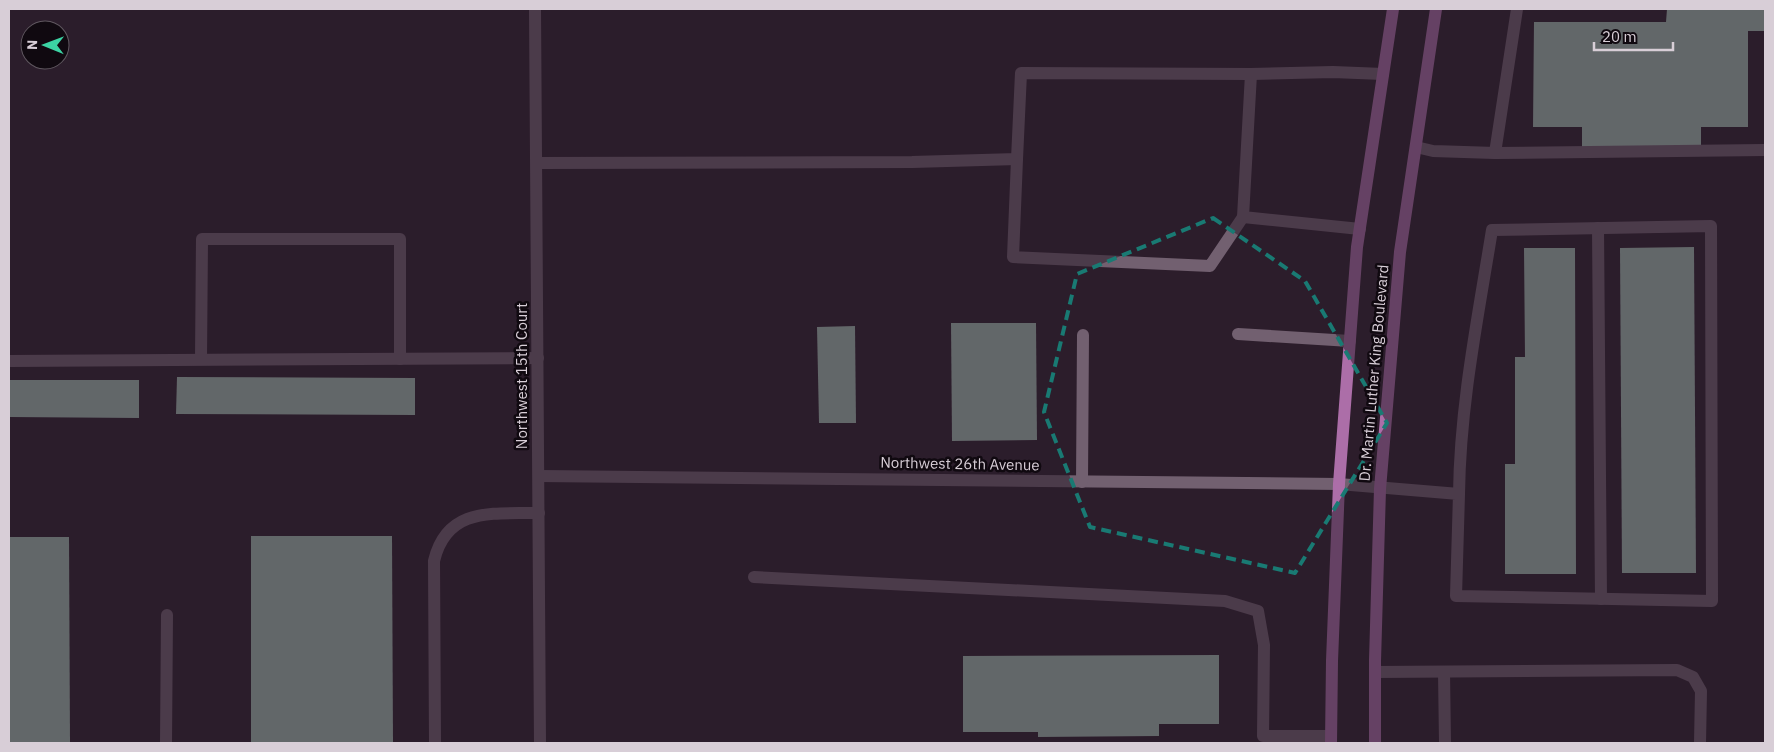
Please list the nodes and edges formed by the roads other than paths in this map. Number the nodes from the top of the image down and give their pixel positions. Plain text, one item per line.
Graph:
1 (535, 9) edge
2 (1393, 9) edge
3 (1436, 9) edge
4 (1517, 9) edge
5 (1251, 74) junction
6 (1383, 74) junction
7 (1416, 147) junction
8 (1765, 150) edge
9 (1495, 153) junction
10 (1018, 159) junction
11 (537, 163) junction
12 (1244, 217) junction
13 (1598, 228) junction
14 (1360, 229) junction
15 (1238, 334) dead end
16 (1083, 335) dead end
17 (1350, 341) junction
18 (538, 358) junction
19 (400, 359) junction
20 (201, 360) junction
21 (9, 361) edge
22 (539, 476) junction
23 (1082, 482) junction
24 (1339, 484) junction
25 (1380, 488) junction
26 (1459, 494) junction
27 (539, 513) junction
28 (754, 577) dead end
29 (1601, 599) junction
30 (167, 615) dead end
31 (1374, 672) junction
32 (1444, 672) junction
33 (1331, 740) edge
34 (166, 743) edge
35 (435, 743) edge
36 (540, 743) edge
37 (1375, 743) edge
38 (1444, 743) edge
39 (1700, 743) edge

1 - 11 street, Northwest 15th Court
2 - 6 main road, Dr. Martin Luther King Boulevard
3 - 7 main road, Dr. Martin Luther King Boulevard
4 - 9 street
5 - 6 street
5 - 10 street
5 - 12 street
6 - 14 main road, Dr. Martin Luther King Boulevard
7 - 9 street
7 - 25 main road, Dr. Martin Luther King Boulevard
8 - 9 street
10 - 11 street
10 - 12 street
11 - 18 street, Northwest 15th Court
12 - 14 street
13 - 26 street
13 - 29 street
13 - 29 street
14 - 17 main road, Dr. Martin Luther King Boulevard
15 - 17 street
16 - 23 street
17 - 24 main road, Dr. Martin Luther King Boulevard
18 - 19 street
18 - 22 street, Northwest 15th Court
19 - 20 street
19 - 20 street
20 - 21 street
22 - 23 street, Northwest 26th Avenue
22 - 27 street, Northwest 15th Court
23 - 24 street, Northwest 26th Avenue
24 - 25 street, Northwest 26th Avenue
24 - 33 main road, Dr. Martin Luther King Boulevard
25 - 26 street, Northwest 26th Avenue
25 - 31 main road, Dr. Martin Luther King Boulevard
26 - 29 street
27 - 35 street
27 - 36 street, Northwest 15th Court
28 - 33 street
30 - 34 street
31 - 32 street
31 - 37 main road, Dr. Martin Luther King Boulevard
32 - 38 street
32 - 39 street

